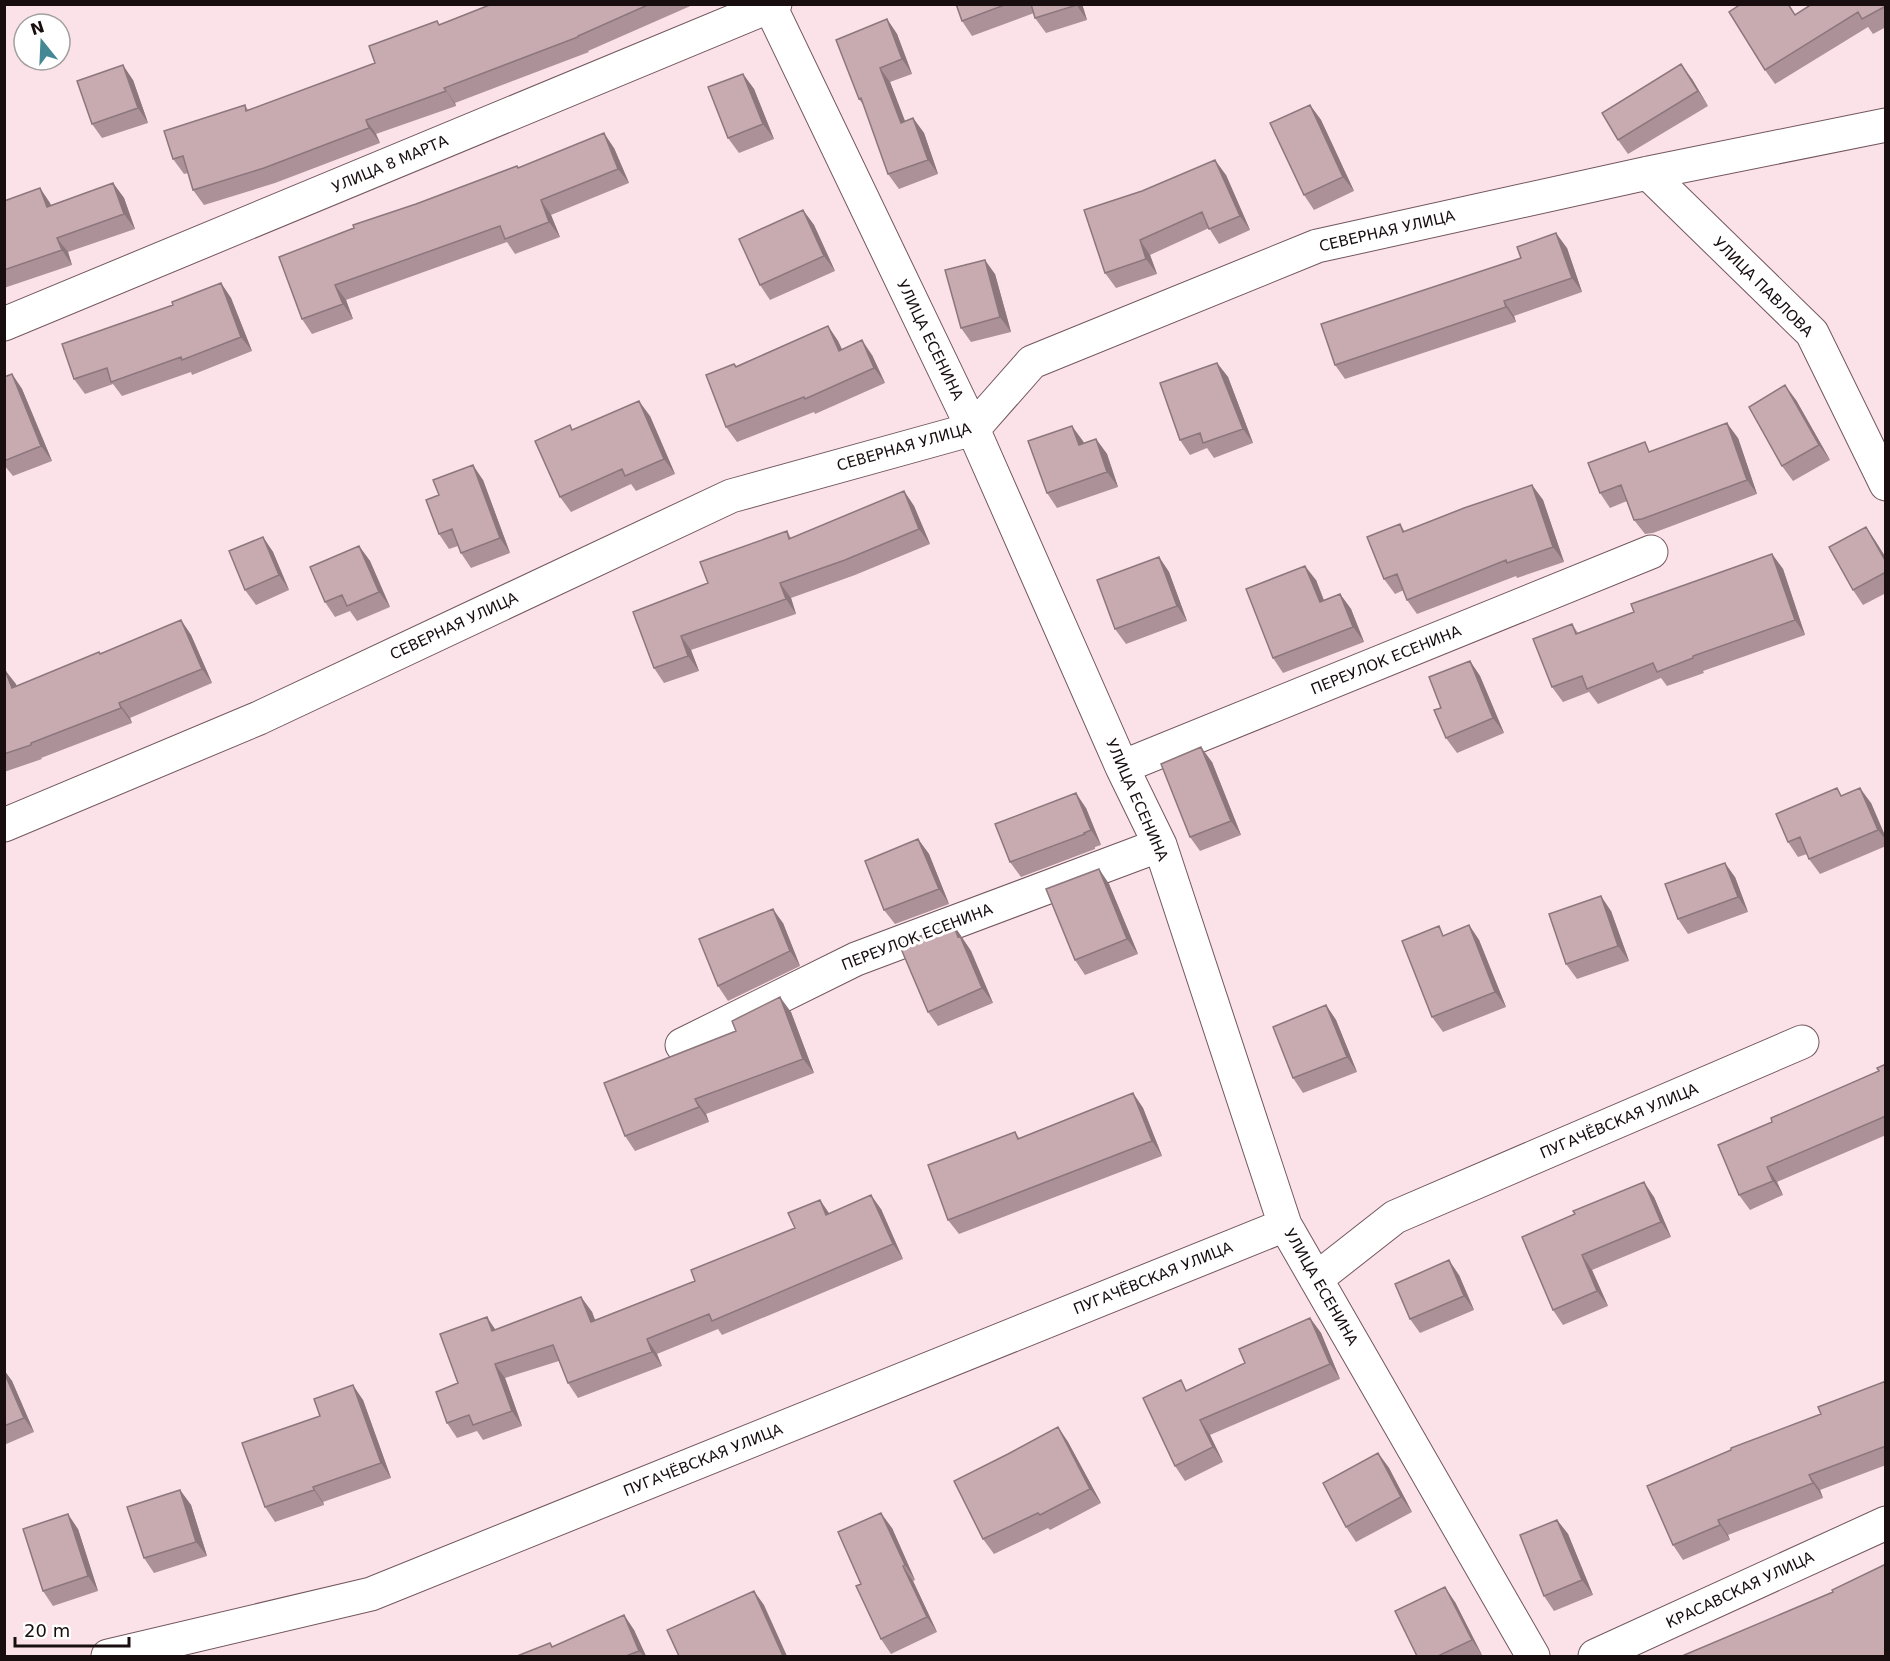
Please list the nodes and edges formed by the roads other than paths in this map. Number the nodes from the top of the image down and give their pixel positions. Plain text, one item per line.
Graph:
1 (772, 5) edge
2 (1886, 125) edge
3 (1648, 173) junction
4 (4, 324) edge
5 (973, 429) junction
6 (1886, 484) edge
7 (1651, 552) dead end
8 (1122, 766) junction
9 (4, 825) edge
10 (1160, 844) junction
11 (1802, 1042) dead end
12 (682, 1045) dead end
13 (1285, 1225) junction
14 (1316, 1279) junction
15 (1886, 1523) edge
16 (108, 1656) edge
17 (1533, 1656) edge
18 (1595, 1656) edge

1 - 4 street, УЛИЦА 8 МАРТА
1 - 5 street, УЛИЦА ЕСЕНИНА
2 - 3 street, СЕВЕРНАЯ УЛИЦА
3 - 5 street, СЕВЕРНАЯ УЛИЦА
3 - 6 street, УЛИЦА ПАВЛОВА
5 - 8 street, УЛИЦА ЕСЕНИНА
5 - 9 street, СЕВЕРНАЯ УЛИЦА
7 - 8 street, ПЕРЕУЛОК ЕСЕНИНА
8 - 10 street, УЛИЦА ЕСЕНИНА
10 - 12 street, ПЕРЕУЛОК ЕСЕНИНА
10 - 13 street, УЛИЦА ЕСЕНИНА
11 - 14 street, ПУГАЧЁВСКАЯ УЛИЦА
13 - 14 street, УЛИЦА ЕСЕНИНА
13 - 16 street, ПУГАЧЁВСКАЯ УЛИЦА
14 - 17 street, УЛИЦА ЕСЕНИНА
15 - 18 street, КРАСАВСКАЯ УЛИЦА

